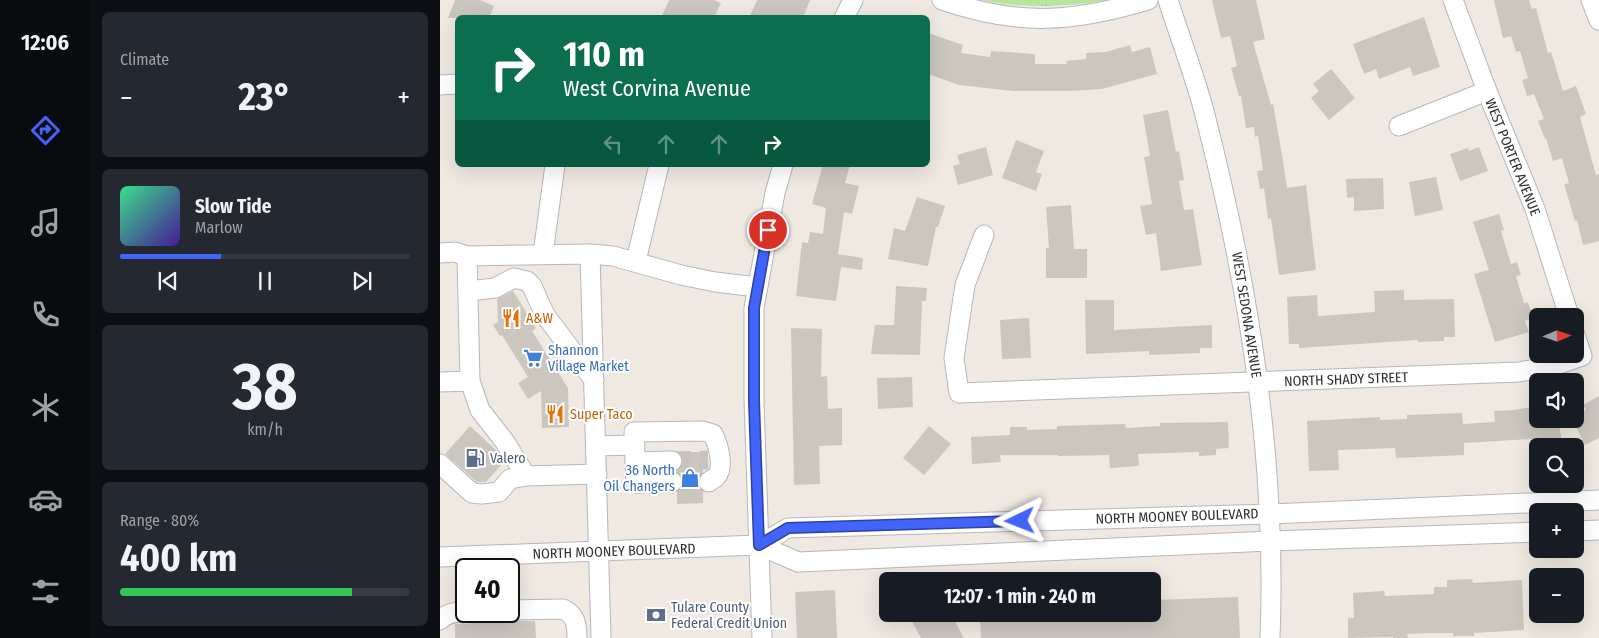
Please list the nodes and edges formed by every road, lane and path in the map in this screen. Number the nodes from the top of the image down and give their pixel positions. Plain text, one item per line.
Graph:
1 (853, 0) edge
2 (942, 0) edge
3 (1148, 0) edge
4 (1168, 0) edge
5 (1453, 0) edge
6 (1591, 0) edge
7 (846, 15) edge
8 (1599, 20) edge
9 (455, 84) edge
10 (440, 85) edge
11 (1487, 91) junction
12 (1399, 126) dead end
13 (555, 167) edge
14 (659, 167) edge
15 (782, 167) edge
16 (984, 235) dead end
17 (440, 253) edge
18 (543, 254) junction
19 (590, 254) junction
20 (467, 256) junction
21 (636, 261) junction
22 (757, 287) junction
23 (468, 292) junction
24 (1566, 308) edge
25 (1562, 363) edge
26 (594, 380) junction
27 (470, 381) junction
28 (440, 382) edge
29 (1258, 382) junction
30 (596, 446) junction
31 (635, 459) junction
32 (440, 464) edge
33 (712, 464) dead end
34 (672, 472) tunnel mouth
35 (597, 474) junction
36 (526, 476) junction
37 (1599, 500) edge
38 (1270, 514) junction
39 (1599, 530) edge
40 (1584, 531) edge
41 (1529, 532) edge
42 (1271, 541) junction
43 (759, 545) junction
44 (599, 552) junction
45 (440, 557) edge
46 (520, 610) edge
47 (455, 613) edge
48 (440, 620) edge
49 (577, 638) edge
50 (601, 638) edge
51 (762, 638) edge
52 (1270, 638) edge

1 - 7 street
2 - 3 street
4 - 29 street, WEST SEDONA AVENUE
5 - 11 street, WEST PORTER AVENUE
6 - 8 street
9 - 10 street
11 - 12 street
11 - 24 street, WEST PORTER AVENUE
13 - 18 street
14 - 21 street
15 - 22 street
16 - 29 street, NORTH SHADY STREET
17 - 20 street
18 - 19 street
18 - 20 street
19 - 21 street
19 - 26 street
20 - 23 street
21 - 22 street
22 - 43 street
23 - 26 street
23 - 27 street
25 - 29 street, NORTH SHADY STREET
26 - 30 street
27 - 28 street
27 - 36 street
29 - 38 street, WEST SEDONA AVENUE
30 - 31 street
30 - 35 street
31 - 33 street
31 - 34 street
32 - 36 street
35 - 36 street
35 - 44 street
37 - 38 street, NORTH MOONEY BOULEVARD
38 - 42 street, WEST SEDONA AVENUE
38 - 43 street, NORTH MOONEY BOULEVARD
39 - 40 street
41 - 42 street, NORTH MOONEY BOULEVARD
42 - 43 street, NORTH MOONEY BOULEVARD
42 - 52 street, WEST SEDONA AVENUE
43 - 44 street, NORTH MOONEY BOULEVARD
43 - 51 street
44 - 45 street, NORTH MOONEY BOULEVARD
44 - 50 street
46 - 49 street
47 - 48 street

